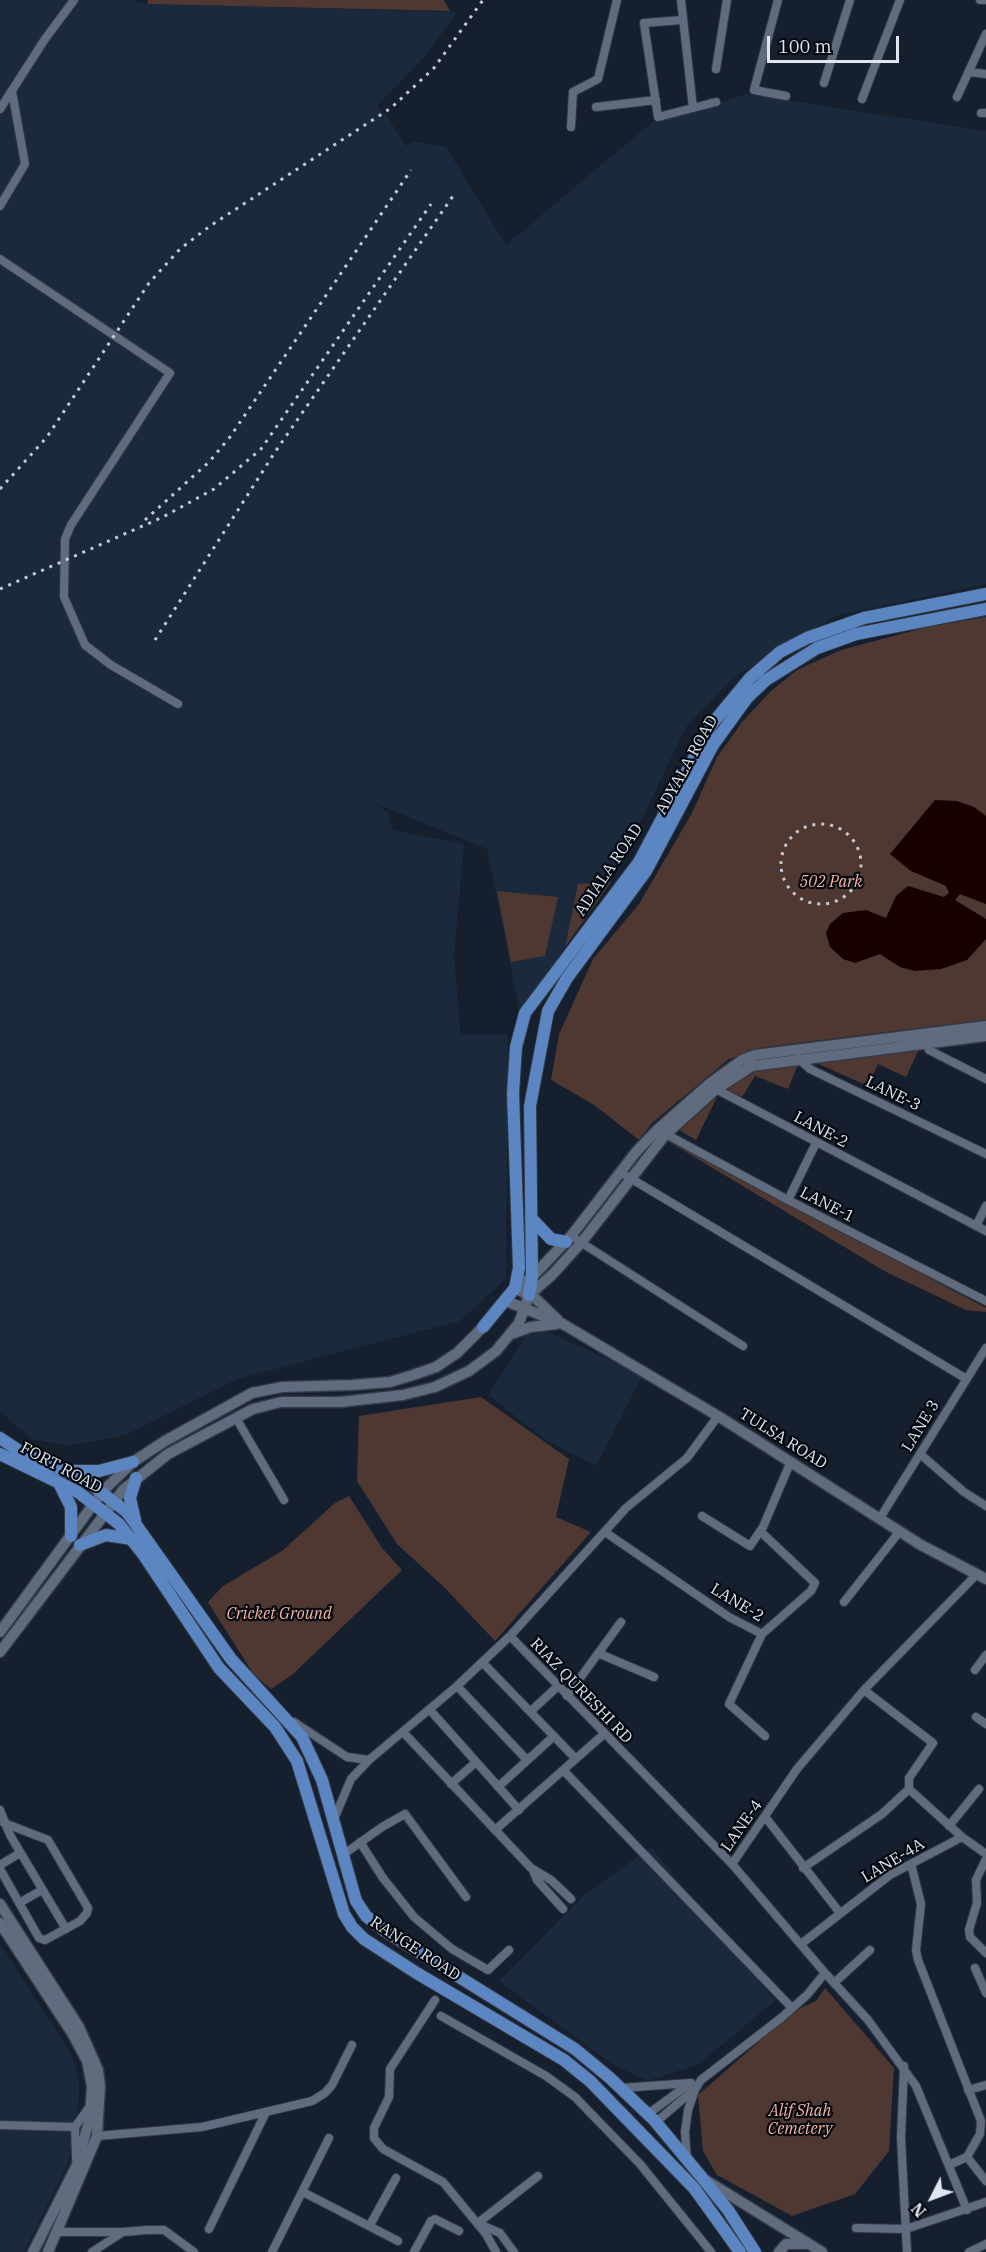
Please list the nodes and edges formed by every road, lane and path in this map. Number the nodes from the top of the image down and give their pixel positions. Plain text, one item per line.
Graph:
1 (74, 0) edge
2 (617, 0) edge
3 (681, 0) edge
4 (727, 0) edge
5 (778, 0) edge
6 (850, 0) edge
7 (900, 0) edge
8 (980, 0) edge
9 (986, 0) edge
10 (682, 20) junction
11 (986, 34) edge
12 (716, 69) dead end
13 (969, 72) junction
14 (986, 74) edge
15 (824, 84) dead end
16 (12, 91) junction
17 (786, 96) dead end
18 (957, 97) dead end
19 (862, 99) dead end
20 (656, 100) junction
21 (716, 102) dead end
22 (1, 105) edge
23 (596, 107) dead end
24 (693, 108) junction
25 (571, 127) dead end
26 (0, 206) edge
27 (0, 259) edge
28 (986, 594) edge
29 (986, 609) edge
30 (178, 704) dead end
31 (986, 1026) edge
32 (986, 1036) edge
33 (924, 1039) junction
34 (797, 1055) junction
35 (986, 1079) edge
36 (712, 1087) junction
37 (662, 1132) junction
38 (816, 1143) junction
39 (986, 1154) edge
40 (625, 1175) junction
41 (788, 1200) junction
42 (986, 1206) edge
43 (531, 1218) junction
44 (976, 1226) junction
45 (986, 1231) edge
46 (568, 1239) junction
47 (581, 1243) junction
48 (532, 1277) junction
49 (515, 1288) junction
50 (529, 1295) junction
51 (506, 1301) junction
52 (986, 1301) edge
53 (525, 1309) junction
54 (563, 1324) junction
55 (483, 1327) joint
56 (511, 1334) junction
57 (743, 1346) dead end
58 (986, 1348) edge
59 (965, 1378) junction
60 (718, 1416) junction
61 (236, 1418) junction
62 (0, 1438) edge
63 (0, 1454) edge
64 (920, 1454) junction
65 (791, 1461) junction
66 (133, 1462) junction
67 (64, 1470) junction
68 (136, 1478) junction
69 (58, 1482) junction
70 (104, 1491) junction
71 (115, 1500) junction
72 (284, 1500) dead end
73 (95, 1503) junction
74 (986, 1506) edge
75 (106, 1512) junction
76 (702, 1516) dead end
77 (880, 1518) junction
78 (140, 1528) junction
79 (760, 1531) junction
80 (900, 1531) junction
81 (605, 1532) junction
82 (132, 1539) junction
83 (76, 1540) junction
84 (981, 1577) edge
85 (844, 1602) dead end
86 (621, 1622) dead end
87 (0, 1632) edge
88 (762, 1634) junction
89 (510, 1636) junction
90 (0, 1652) edge
91 (600, 1654) junction
92 (986, 1655) edge
93 (482, 1662) junction
94 (975, 1670) dead end
95 (654, 1677) dead end
96 (457, 1686) junction
97 (557, 1687) junction
98 (864, 1690) junction
99 (567, 1696) junction
100 (429, 1710) junction
101 (531, 1711) junction
102 (285, 1716) junction
103 (976, 1717) dead end
104 (986, 1724) edge
105 (403, 1732) junction
106 (604, 1734) junction
107 (554, 1736) junction
108 (765, 1736) dead end
109 (369, 1760) junction
110 (527, 1760) junction
111 (576, 1760) junction
112 (476, 1762) junction
113 (564, 1771) junction
114 (452, 1784) junction
115 (498, 1787) junction
116 (909, 1789) junction
117 (979, 1789) dead end
118 (0, 1810) edge
119 (519, 1810) junction
120 (766, 1818) junction
121 (333, 1820) junction
122 (4, 1823) junction
123 (950, 1826) junction
124 (495, 1830) junction
125 (962, 1837) junction
126 (360, 1842) junction
127 (20, 1852) junction
128 (344, 1854) junction
129 (986, 1854) edge
130 (986, 1859) edge
131 (732, 1864) junction
132 (911, 1864) junction
133 (0, 1867) edge
134 (531, 1868) junction
135 (803, 1868) junction
136 (42, 1890) junction
137 (466, 1897) dead end
138 (571, 1899) dead end
139 (19, 1903) junction
140 (0, 1904) edge
141 (563, 1909) dead end
142 (840, 1913) junction
143 (0, 1923) edge
144 (66, 1929) junction
145 (801, 1944) junction
146 (509, 1950) dead end
147 (870, 1950) dead end
148 (986, 1953) edge
149 (975, 1968) dead end
150 (825, 1973) junction
151 (834, 1983) junction
152 (986, 1993) edge
153 (435, 2000) dead end
154 (792, 2007) junction
155 (441, 2016) dead end
156 (352, 2045) dead end
157 (904, 2066) junction
158 (694, 2085) junction
159 (986, 2085) edge
160 (621, 2088) junction
161 (968, 2090) junction
162 (92, 2104) junction
163 (266, 2112) junction
164 (652, 2118) junction
165 (0, 2125) edge
166 (75, 2127) junction
167 (640, 2131) junction
168 (97, 2136) junction
169 (329, 2138) dead end
170 (967, 2157) junction
171 (687, 2160) junction
172 (949, 2165) junction
173 (76, 2167) junction
174 (537, 2176) dead end
175 (396, 2178) dead end
176 (704, 2180) junction
177 (986, 2181) edge
178 (303, 2192) junction
179 (986, 2202) edge
180 (967, 2210) junction
181 (478, 2223) junction
182 (370, 2225) junction
183 (856, 2228) dead end
184 (209, 2229) dead end
185 (906, 2229) junction
186 (459, 2230) dead end
187 (57, 2232) junction
188 (123, 2232) junction
189 (398, 2241) dead end
190 (808, 2244) junction
191 (986, 2244) edge
192 (33, 2252) edge
193 (48, 2252) edge
194 (92, 2252) edge
195 (194, 2252) edge
196 (272, 2252) edge
197 (414, 2252) edge
198 (496, 2252) edge
199 (514, 2252) edge
200 (711, 2252) edge
201 (740, 2252) edge
202 (755, 2252) edge
203 (778, 2252) edge
204 (822, 2252) edge
205 (907, 2252) edge
206 (969, 2252) edge

1 - 16 street
2 - 25 street
3 - 10 street
4 - 12 street
5 - 17 street
6 - 15 street
7 - 19 street
8 - 9 street
10 - 20 street
10 - 24 street
11 - 13 street
13 - 14 street
13 - 18 street
16 - 22 street
16 - 26 street
20 - 23 street
20 - 24 street
21 - 24 street
27 - 30 street
28 - 49 main road, ADIALA ROAD
29 - 43 main road, ADYALA ROAD
31 - 33 main road
32 - 33 main road
33 - 34 main road
33 - 35 street
34 - 36 main road
34 - 39 street, LANE-3
36 - 37 main road
36 - 38 street, LANE-2
37 - 40 main road
37 - 41 street, LANE-1
38 - 41 street
38 - 44 street, LANE-2
40 - 46 main road
40 - 47 main road
40 - 59 street
41 - 52 street, LANE-1
42 - 44 street
43 - 46 main road
43 - 48 main road
44 - 45 street, LANE-2
46 - 47 street
46 - 48 main road
47 - 50 main road
47 - 57 street
48 - 49 main road
48 - 50 main road
49 - 50 main road, TULSA ROAD
49 - 51 main road, ADIALA ROAD
50 - 53 main road
50 - 54 main road, TULSA ROAD
51 - 53 main road, TULSA ROAD
51 - 55 main road, ADIALA ROAD
53 - 54 main road, TULSA ROAD
53 - 56 main road
54 - 56 main road
54 - 60 main road, TULSA ROAD
55 - 66 main road
56 - 61 main road
58 - 59 street, LANE 3
59 - 64 street, LANE 3
60 - 65 main road, TULSA ROAD
60 - 81 street
61 - 68 main road
61 - 72 street
62 - 67 main road, FORT ROAD
63 - 69 main road, FORT ROAD
64 - 74 street
64 - 77 street, LANE 3
65 - 77 main road, TULSA ROAD
65 - 79 street
66 - 67 main road
66 - 70 main road
67 - 70 main road, FORT ROAD
68 - 71 main road
68 - 78 main road
69 - 73 main road, FORT ROAD
69 - 83 main road
70 - 71 main road, FORT ROAD
70 - 73 main road
71 - 75 main road
71 - 78 main road, FORT ROAD
73 - 75 main road, FORT ROAD
73 - 83 main road
75 - 82 main road, RANGE ROAD
75 - 83 main road
76 - 79 street
77 - 80 main road, TULSA ROAD
78 - 102 main road
79 - 88 street, LANE-2
80 - 84 main road, TULSA ROAD
80 - 85 street
81 - 88 street, LANE-2
81 - 89 street
82 - 83 main road
82 - 167 main road, RANGE ROAD
83 - 87 main road
83 - 90 main road
84 - 98 street, LANE-4
86 - 91 street
88 - 108 street
89 - 93 street, RIAZ QURESHI RD
89 - 97 street, RIAZ QURESHI RD
91 - 95 street
91 - 99 street
92 - 94 street
93 - 96 street, RIAZ QURESHI RD
93 - 101 street
96 - 100 street, RIAZ QURESHI RD
96 - 110 street
97 - 99 street, RIAZ QURESHI RD
97 - 101 street
98 - 116 street
98 - 120 street, LANE-4
99 - 106 street, RIAZ QURESHI RD
100 - 105 street, RIAZ QURESHI RD
100 - 112 street
101 - 107 street
102 - 109 street
102 - 121 main road
103 - 104 street
105 - 109 street, RIAZ QURESHI RD
105 - 114 street
106 - 111 street
106 - 131 street, RIAZ QURESHI RD
107 - 110 street
107 - 111 street
109 - 121 street, RIAZ QURESHI RD
110 - 115 street
111 - 113 street
112 - 114 street
112 - 115 street
113 - 119 street
113 - 154 street
114 - 124 street
115 - 119 street
116 - 123 street
116 - 135 street
117 - 123 street
118 - 122 street
119 - 124 street
120 - 131 street, LANE-4
120 - 135 street
121 - 128 main road
122 - 127 street
122 - 144 street
123 - 125 street
124 - 134 street
125 - 129 street
125 - 132 street, LANE-4A
126 - 128 street
126 - 137 street
126 - 146 street
127 - 133 street
127 - 136 street
128 - 160 main road
130 - 148 street
131 - 145 street, LANE-4
132 - 142 street, LANE-4A
132 - 161 street
133 - 139 street
134 - 138 street
134 - 141 street
135 - 142 street
136 - 139 street
136 - 144 street
139 - 144 street
140 - 168 main road
142 - 145 street, LANE-4A
143 - 162 main road
145 - 150 street, LANE-4
147 - 151 street
149 - 152 street
150 - 151 street, LANE-4
150 - 154 street
151 - 157 street, LANE-4
153 - 181 street
154 - 158 street
155 - 200 street
156 - 163 street
157 - 172 street, LANE-4
157 - 185 street
158 - 160 street
158 - 164 street
158 - 171 street
159 - 161 street
160 - 164 main road
161 - 170 street
162 - 166 street
162 - 173 main road
163 - 168 street
163 - 184 street
164 - 167 street
164 - 171 main road
165 - 166 street
166 - 173 street
167 - 201 main road, RANGE ROAD
168 - 187 main road
169 - 178 street
170 - 172 street
170 - 177 street
171 - 176 main road
172 - 180 street, LANE-4
173 - 192 main road
174 - 181 street
175 - 182 street
176 - 190 main road
176 - 202 main road
178 - 182 street
178 - 196 street
179 - 180 street
180 - 185 street
181 - 198 street
181 - 199 street
182 - 189 street
183 - 185 street
185 - 205 street
186 - 197 street
187 - 188 street
187 - 193 main road
188 - 194 street
188 - 195 street
190 - 203 main road
190 - 204 main road
191 - 206 street

